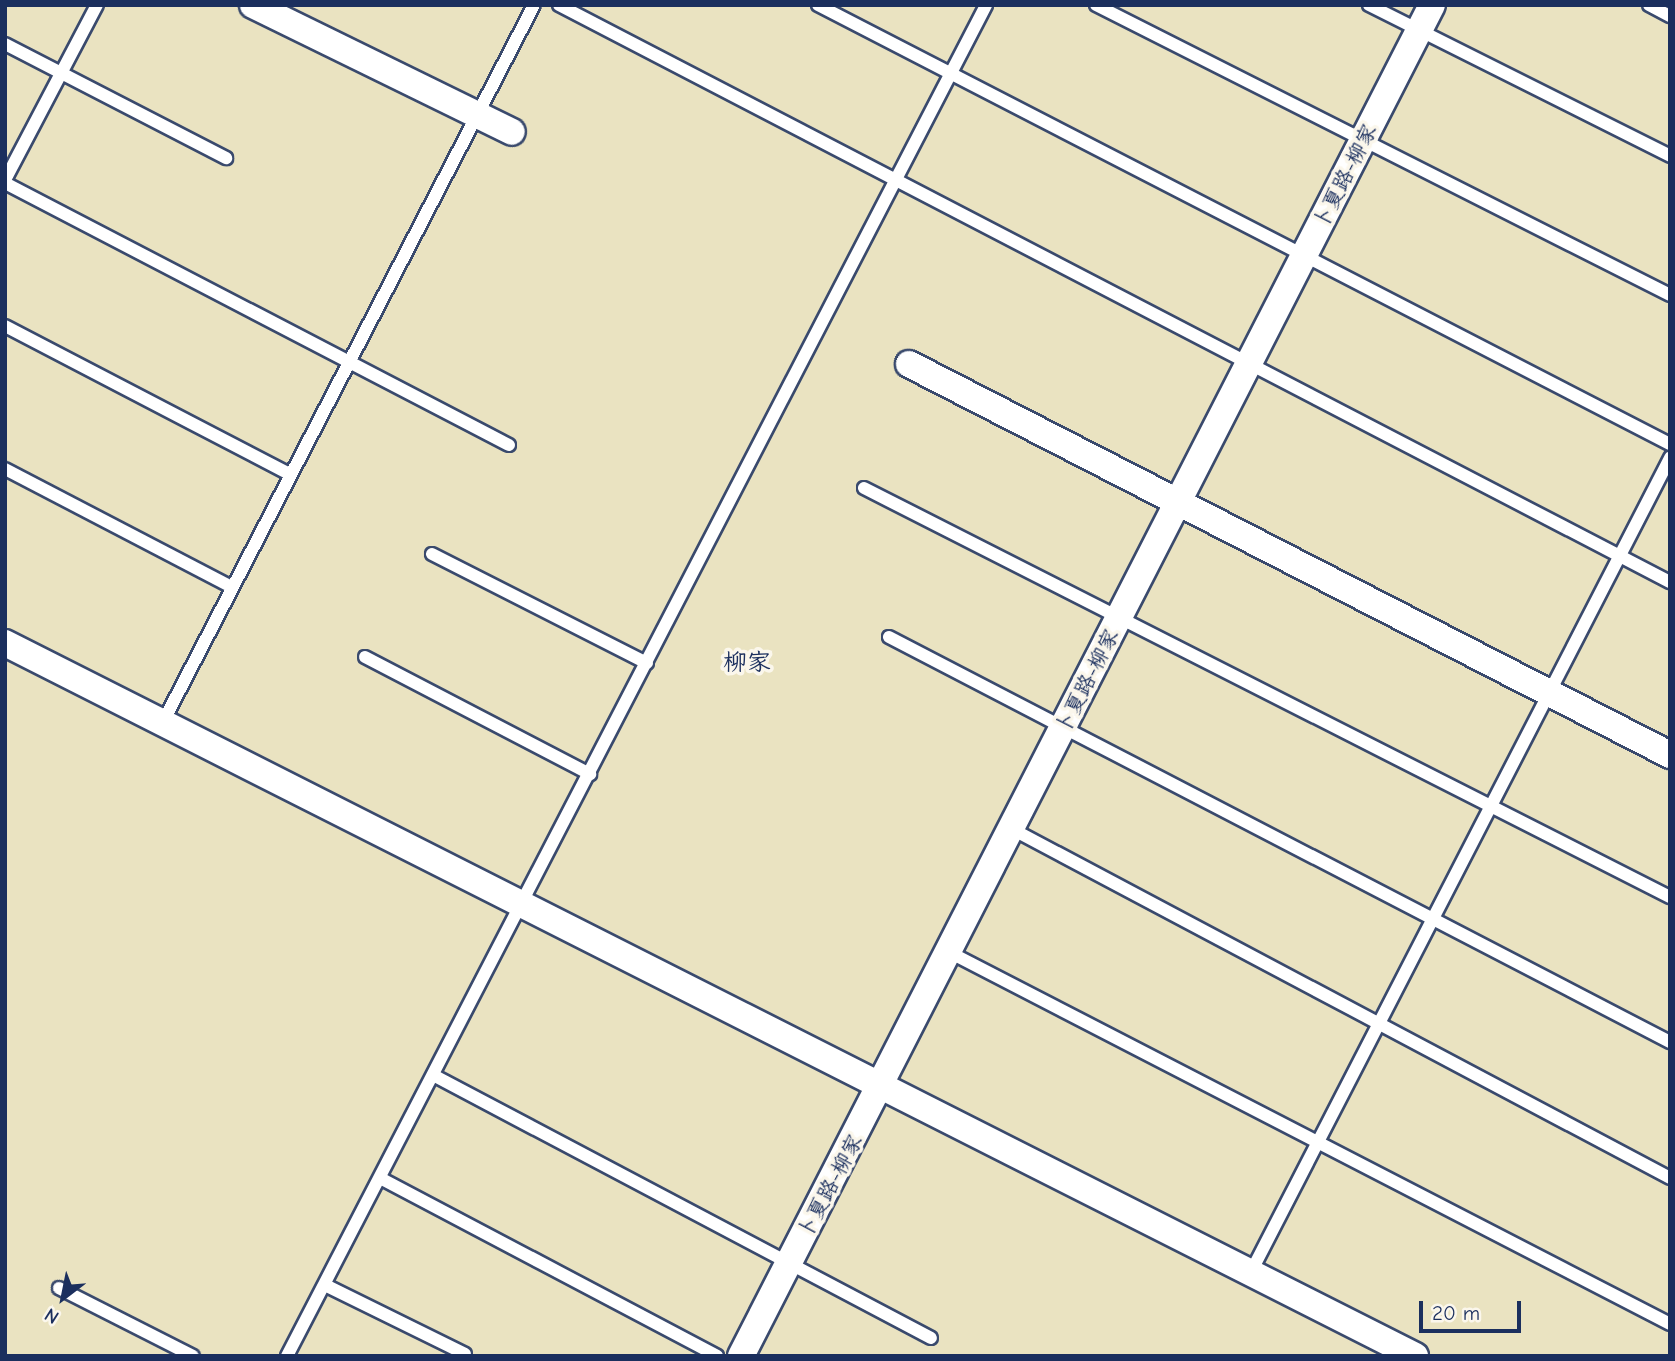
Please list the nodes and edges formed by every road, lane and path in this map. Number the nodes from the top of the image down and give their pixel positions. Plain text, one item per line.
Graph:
1 (97, 5) edge
2 (254, 5) edge
3 (534, 5) edge
4 (559, 5) edge
5 (818, 5) edge
6 (986, 5) edge
7 (1096, 5) edge
8 (1369, 5) edge
9 (1432, 5) edge
10 (1649, 5) edge
11 (1670, 16) edge
12 (1419, 30) junction
13 (5, 44) edge
14 (62, 73) junction
15 (951, 74) junction
16 (477, 115) junction
17 (512, 132) dead end
18 (1363, 140) junction
19 (1670, 156) edge
20 (226, 159) dead end
21 (896, 180) junction
22 (5, 182) edge
23 (1304, 256) junction
24 (1670, 295) edge
25 (5, 326) edge
26 (349, 362) junction
27 (1248, 363) junction
28 (909, 364) dead end
29 (1670, 444) edge
30 (509, 445) dead end
31 (1670, 458) edge
32 (5, 469) edge
33 (291, 475) junction
34 (864, 488) dead end
35 (1177, 502) junction
36 (432, 554) dead end
37 (1619, 556) junction
38 (1670, 582) edge
39 (232, 587) junction
40 (1119, 617) junction
41 (889, 637) dead end
42 (5, 643) edge
43 (365, 657) dead end
44 (647, 663) junction
45 (1549, 693) junction
46 (163, 722) junction
47 (1063, 728) junction
48 (1670, 755) edge
49 (590, 774) junction
50 (1491, 806) junction
51 (1012, 829) junction
52 (1670, 897) edge
53 (523, 904) junction
54 (1433, 919) junction
55 (951, 953) junction
56 (1379, 1024) junction
57 (1670, 1042) edge
58 (433, 1076) junction
59 (882, 1086) junction
60 (1318, 1143) junction
61 (380, 1178) junction
62 (1670, 1178) edge
63 (790, 1262) junction
64 (1251, 1272) junction
65 (325, 1284) junction
66 (59, 1288) dead end
67 (1670, 1324) edge
68 (931, 1338) dead end
69 (465, 1354) edge
70 (193, 1356) edge
71 (287, 1356) edge
72 (717, 1356) edge
73 (741, 1356) edge
74 (1415, 1356) edge

1 - 14 lane
2 - 16 street
3 - 16 lane
4 - 21 lane
5 - 15 lane
6 - 15 lane
7 - 18 lane
8 - 12 lane
9 - 12 street, 卜夏路-柳家
10 - 11 lane
12 - 18 street, 卜夏路-柳家
12 - 19 lane
13 - 14 lane
14 - 20 lane
14 - 22 lane
15 - 21 lane
15 - 23 lane
16 - 17 street
16 - 26 lane
18 - 23 street, 卜夏路-柳家
18 - 24 lane
21 - 27 lane
21 - 44 lane
22 - 26 lane
23 - 27 street, 卜夏路-柳家
23 - 29 lane
25 - 33 lane
26 - 30 lane
26 - 33 lane
27 - 35 street, 卜夏路-柳家
27 - 37 lane
28 - 35 street
31 - 37 lane
32 - 39 lane
33 - 39 lane
34 - 40 lane
35 - 40 street, 卜夏路-柳家
35 - 45 street
36 - 44 lane
37 - 38 lane
37 - 45 lane
39 - 46 lane
40 - 47 street, 卜夏路-柳家
40 - 50 lane
41 - 47 lane
42 - 46 street
43 - 49 lane
44 - 49 lane
45 - 48 street
45 - 50 lane
46 - 53 street
47 - 51 street, 卜夏路-柳家
47 - 54 lane
49 - 53 lane
50 - 52 lane
50 - 54 lane
51 - 55 street, 卜夏路-柳家
51 - 56 lane
53 - 58 lane
53 - 59 street
54 - 56 lane
54 - 57 lane
55 - 59 street, 卜夏路-柳家
55 - 60 lane
56 - 60 lane
56 - 62 lane
58 - 61 lane
58 - 63 lane
59 - 63 street, 卜夏路-柳家
59 - 64 street
60 - 64 lane
60 - 67 lane
61 - 65 lane
61 - 72 lane
63 - 68 lane
63 - 73 street, 卜夏路-柳家
64 - 74 street
65 - 69 lane
65 - 71 lane
66 - 70 lane

